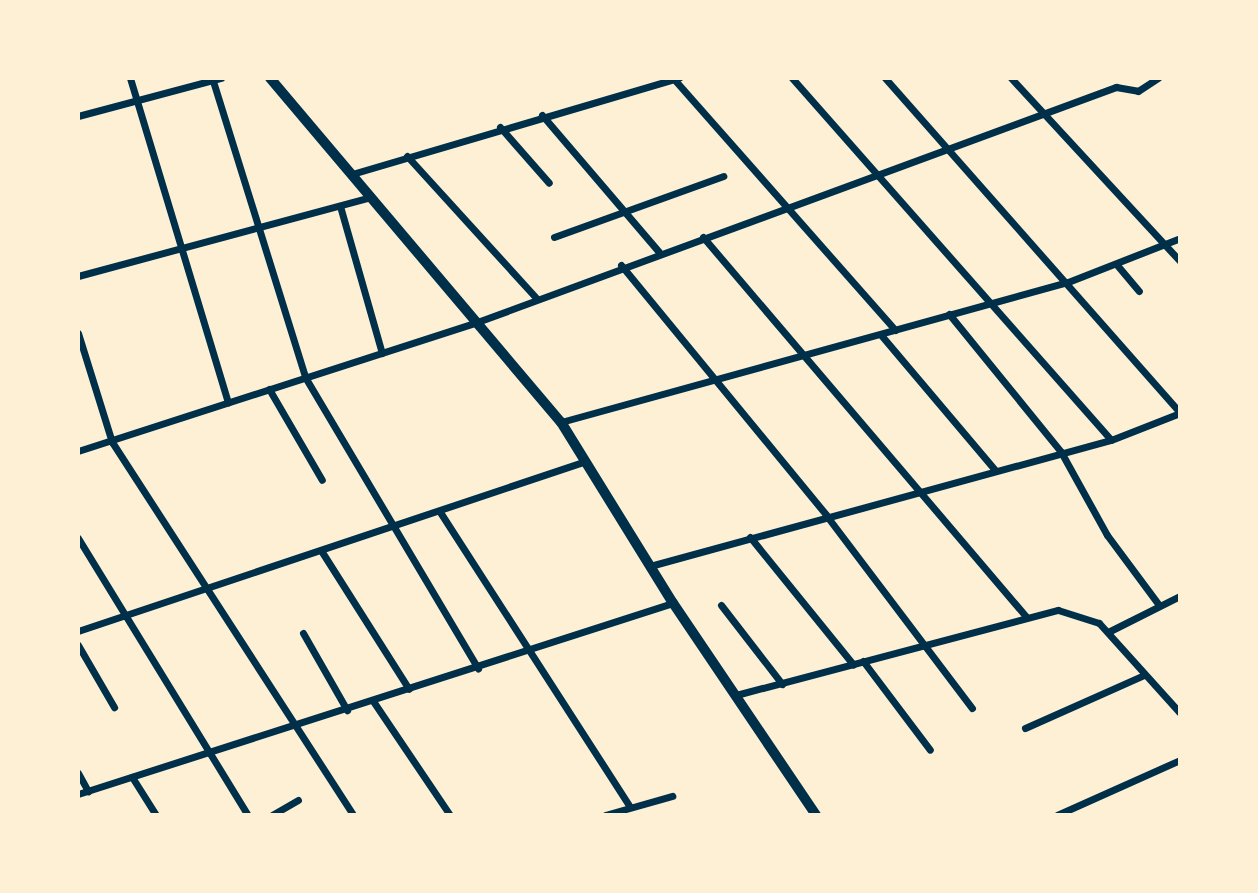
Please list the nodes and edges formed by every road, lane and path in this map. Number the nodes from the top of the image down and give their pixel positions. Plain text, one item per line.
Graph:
1 (130, 78) edge
2 (270, 78) edge
3 (675, 78) edge
4 (792, 78) edge
5 (885, 78) edge
6 (1011, 78) edge
7 (1109, 78) edge
8 (1158, 78) edge
9 (217, 79) edge
10 (1116, 87) junction
11 (137, 101) junction
12 (542, 115) junction
13 (1044, 115) junction
14 (78, 116) edge
15 (500, 127) junction
16 (948, 150) junction
17 (407, 156) junction
18 (352, 174) junction
19 (723, 176) dead end
20 (879, 176) junction
21 (549, 183) dead end
22 (371, 197) junction
23 (340, 206) junction
24 (788, 208) junction
25 (623, 211) junction
26 (257, 229) junction
27 (554, 237) dead end
28 (703, 237) junction
29 (1180, 238) edge
30 (1165, 244) junction
31 (183, 249) junction
32 (659, 252) junction
33 (1180, 261) edge
34 (621, 265) junction
35 (1117, 265) junction
36 (78, 276) edge
37 (1068, 282) junction
38 (1139, 291) dead end
39 (536, 298) junction
40 (995, 303) junction
41 (949, 314) junction
42 (480, 321) junction
43 (895, 330) junction
44 (78, 333) edge
45 (881, 335) junction
46 (382, 353) junction
47 (806, 356) junction
48 (305, 377) junction
49 (716, 380) junction
50 (269, 389) junction
51 (228, 403) junction
52 (1180, 413) edge
53 (561, 422) junction
54 (1111, 440) junction
55 (112, 442) junction
56 (78, 451) edge
57 (1061, 452) junction
58 (583, 462) junction
59 (995, 470) junction
60 (322, 480) dead end
61 (920, 489) junction
62 (440, 512) junction
63 (826, 515) junction
64 (397, 526) junction
65 (750, 537) junction
66 (78, 538) edge
67 (322, 552) junction
68 (650, 566) junction
69 (207, 590) junction
70 (1180, 596) edge
71 (673, 603) junction
72 (721, 605) dead end
73 (1159, 605) junction
74 (124, 617) junction
75 (1026, 617) junction
76 (78, 631) edge
77 (1108, 632) junction
78 (303, 633) dead end
79 (78, 645) edge
80 (929, 646) junction
81 (526, 650) junction
82 (863, 661) junction
83 (853, 664) junction
84 (478, 668) junction
85 (1144, 675) junction
86 (782, 684) junction
87 (409, 689) junction
88 (736, 695) junction
89 (373, 701) junction
90 (114, 707) dead end
91 (972, 708) dead end
92 (347, 710) junction
93 (1180, 713) edge
94 (296, 728) junction
95 (1025, 728) dead end
96 (930, 750) dead end
97 (210, 754) junction
98 (1180, 760) edge
99 (78, 773) edge
100 (132, 777) junction
101 (88, 791) junction
102 (78, 794) edge
103 (672, 796) dead end
104 (298, 800) dead end
105 (630, 807) junction
106 (156, 815) edge
107 (248, 815) edge
108 (272, 815) edge
109 (353, 815) edge
110 (450, 815) edge
111 (605, 815) edge
112 (816, 815) edge
113 (1057, 815) edge

1 - 11 street
2 - 18 main road
3 - 12 street
3 - 24 street
4 - 20 street
5 - 16 street
6 - 13 street
7 - 10 street
8 - 10 street
9 - 11 street
9 - 26 street
10 - 13 street
11 - 14 street
11 - 31 street
12 - 15 street
12 - 25 street
13 - 16 street
13 - 30 street
15 - 17 street
15 - 21 street
16 - 20 street
16 - 37 street
17 - 18 street
17 - 39 street
18 - 22 main road
19 - 25 street
20 - 24 street
20 - 40 street
22 - 23 street
22 - 42 main road
23 - 26 street
23 - 46 street
24 - 28 street
24 - 43 street
25 - 27 street
25 - 32 street
26 - 31 street
26 - 48 street
28 - 32 street
28 - 47 street
29 - 30 street
30 - 33 street
30 - 35 street
31 - 36 street
31 - 51 street
32 - 34 street
34 - 39 street
34 - 49 street
35 - 37 street
35 - 38 street
37 - 40 street
37 - 52 street
39 - 42 street
40 - 41 street
40 - 54 street
41 - 43 street
41 - 57 street
42 - 46 street
42 - 53 main road
43 - 45 street
44 - 55 street
45 - 47 street
45 - 59 street
46 - 48 street
47 - 49 street
47 - 61 street
48 - 50 street
48 - 64 street
49 - 53 street
49 - 63 street
50 - 51 street
50 - 60 street
51 - 55 street
52 - 54 street
53 - 58 main road
54 - 57 street
55 - 56 street
55 - 69 street
57 - 59 street
57 - 73 street
58 - 62 street
58 - 68 main road
59 - 61 street
61 - 63 street
61 - 75 street
62 - 64 street
62 - 81 street
63 - 65 street
63 - 80 street
64 - 67 street
64 - 84 street
65 - 68 street
65 - 83 street
66 - 74 street
67 - 69 street
67 - 87 street
68 - 71 main road
69 - 74 street
69 - 94 street
70 - 73 street
71 - 81 street
71 - 88 main road
72 - 86 street
73 - 77 street
74 - 76 street
74 - 97 street
75 - 77 street
75 - 80 street
77 - 85 street
78 - 92 street
79 - 90 street
80 - 82 street
80 - 91 street
81 - 84 street
81 - 105 street
82 - 83 street
82 - 96 street
83 - 86 street
84 - 87 street
85 - 93 street
85 - 95 street
86 - 88 street
87 - 89 street
88 - 112 main road
89 - 92 street
89 - 110 street
92 - 94 street
94 - 97 street
94 - 109 street
97 - 100 street
97 - 107 street
98 - 113 street
99 - 101 street
100 - 101 street
100 - 106 street
101 - 102 street
103 - 105 street
104 - 108 street
105 - 111 street

